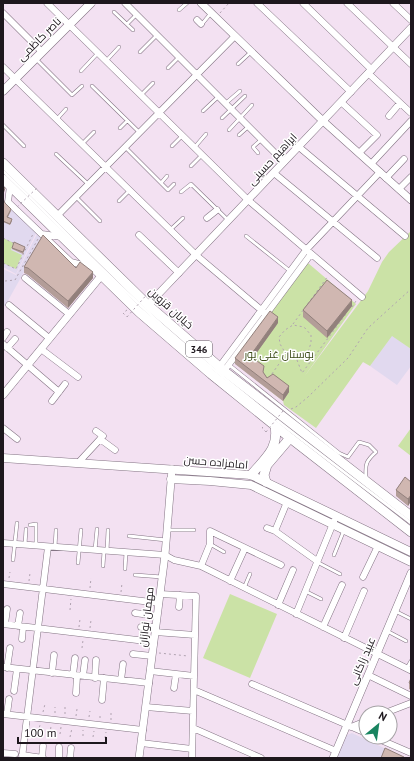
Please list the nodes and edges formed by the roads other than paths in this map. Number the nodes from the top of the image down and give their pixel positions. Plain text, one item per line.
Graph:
1 (47, 3) edge
2 (91, 3) edge
3 (125, 3) edge
4 (187, 3) edge
5 (201, 3) edge
6 (257, 3) edge
7 (303, 3) edge
8 (347, 3) edge
9 (393, 3) edge
10 (179, 10) dead end
11 (114, 12) dead end
12 (3, 13) edge
13 (137, 14) junction
14 (213, 15) junction
15 (411, 20) edge
16 (199, 22) dead end
17 (127, 24) junction
18 (69, 25) junction
19 (411, 28) edge
20 (132, 30) dead end
21 (158, 35) junction
22 (235, 36) junction
23 (119, 47) dead end
24 (393, 47) junction
25 (42, 52) junction
26 (140, 52) dead end
27 (252, 52) junction
28 (98, 53) junction
29 (179, 56) junction
30 (36, 59) junction
31 (106, 61) junction
32 (238, 64) dead end
33 (411, 64) edge
34 (3, 68) edge
35 (168, 68) dead end
36 (81, 71) dead end
37 (370, 71) junction
38 (197, 74) junction
39 (15, 79) junction
40 (153, 83) dead end
41 (82, 86) dead end
42 (92, 86) dead end
43 (3, 91) edge
44 (240, 91) dead end
45 (351, 92) junction
46 (142, 95) junction
47 (219, 96) junction
48 (245, 96) dead end
49 (341, 102) junction
50 (226, 103) junction
51 (400, 103) junction
52 (252, 105) dead end
53 (231, 108) junction
54 (66, 109) dead end
55 (203, 111) dead end
56 (159, 113) junction
57 (411, 113) edge
58 (389, 116) dead end
59 (240, 117) junction
60 (222, 118) dead end
61 (56, 119) junction
62 (128, 121) junction
63 (323, 121) junction
64 (411, 121) edge
65 (3, 125) edge
66 (249, 126) junction
67 (120, 128) dead end
68 (229, 130) dead end
69 (94, 132) dead end
70 (139, 133) junction
71 (206, 134) dead end
72 (239, 135) dead end
73 (182, 136) junction
74 (262, 139) junction
75 (82, 144) junction
76 (24, 146) dead end
77 (172, 146) dead end
78 (125, 147) junction
79 (299, 147) junction
80 (194, 148) junction
81 (258, 153) dead end
82 (359, 153) junction
83 (56, 154) dead end
84 (202, 156) junction
85 (404, 159) dead end
86 (3, 162) edge
87 (284, 162) junction
88 (371, 164) junction
89 (191, 166) dead end
90 (105, 167) junction
91 (3, 171) edge
92 (274, 173) junction
93 (383, 175) junction
94 (167, 176) dead end
95 (411, 176) edge
96 (3, 179) edge
97 (161, 183) junction
98 (88, 184) junction
99 (174, 184) dead end
100 (10, 186) junction
101 (399, 189) junction
102 (129, 190) junction
103 (181, 192) dead end
104 (358, 196) junction
105 (76, 197) junction
106 (248, 200) junction
107 (411, 200) edge
108 (119, 201) dead end
109 (217, 210) junction
110 (57, 216) junction
111 (183, 218) dead end
112 (208, 218) dead end
113 (100, 221) dead end
114 (228, 221) junction
115 (332, 222) junction
116 (170, 230) junction
117 (42, 234) junction
118 (139, 235) dead end
119 (246, 236) dead end
120 (405, 236) dead end
121 (62, 237) junction
122 (308, 252) junction
123 (196, 255) junction
124 (377, 258) dead end
125 (93, 268) junction
126 (290, 271) junction
127 (179, 273) junction
128 (101, 276) junction
129 (25, 278) dead end
130 (361, 296) road end
131 (9, 304) dead end
132 (148, 305) junction
133 (263, 312) junction
134 (69, 314) junction
135 (49, 338) junction
136 (15, 339) dead end
137 (5, 346) edge
138 (41, 349) junction
139 (27, 366) junction
140 (224, 367) junction
141 (78, 377) dead end
142 (65, 384) dead end
143 (4, 392) edge
144 (59, 392) junction
145 (52, 401) dead end
146 (275, 426) junction
147 (3, 428) edge
148 (96, 431) dead end
149 (290, 438) junction
150 (17, 439) dead end
151 (100, 439) junction
152 (115, 450) dead end
153 (3, 458) edge
154 (78, 463) junction
155 (172, 469) junction
156 (251, 475) junction
157 (171, 479) junction
158 (366, 481) junction
159 (266, 482) junction
160 (288, 502) junction
161 (336, 516) junction
162 (411, 516) edge
163 (17, 523) dead end
164 (411, 523) edge
165 (333, 524) junction
166 (30, 525) dead end
167 (267, 528) dead end
168 (26, 529) dead end
169 (98, 529) dead end
170 (56, 530) dead end
171 (81, 530) dead end
172 (108, 530) dead end
173 (167, 530) junction
174 (194, 530) dead end
175 (344, 530) junction
176 (275, 531) junction
177 (411, 532) edge
178 (129, 536) dead end
179 (166, 540) junction
180 (3, 544) edge
181 (15, 544) junction
182 (210, 544) junction
183 (25, 545) junction
184 (36, 546) junction
185 (378, 546) junction
186 (48, 547) junction
187 (55, 547) junction
188 (245, 548) junction
189 (80, 549) junction
190 (95, 550) junction
191 (105, 551) junction
192 (126, 552) junction
193 (224, 552) dead end
194 (411, 552) edge
195 (165, 555) junction
196 (334, 555) dead end
197 (13, 560) dead end
198 (317, 562) junction
199 (411, 562) edge
200 (78, 563) dead end
201 (281, 565) dead end
202 (102, 566) dead end
203 (201, 566) junction
204 (125, 569) dead end
205 (293, 570) dead end
206 (411, 573) edge
207 (250, 574) dead end
208 (340, 574) dead end
209 (135, 575) dead end
210 (162, 577) junction
211 (364, 577) dead end
212 (230, 581) junction
213 (3, 584) edge
214 (342, 586) dead end
215 (244, 588) junction
216 (43, 589) junction
217 (305, 591) junction
218 (364, 591) dead end
219 (160, 594) junction
220 (180, 595) junction
221 (321, 599) dead end
222 (159, 603) junction
223 (278, 605) junction
224 (179, 607) dead end
225 (7, 609) dead end
226 (395, 611) junction
227 (20, 612) dead end
228 (135, 613) dead end
229 (296, 614) junction
230 (157, 616) junction
231 (411, 619) edge
232 (4, 624) edge
233 (21, 626) junction
234 (140, 626) dead end
235 (324, 627) junction
236 (38, 628) junction
237 (156, 629) junction
238 (386, 630) junction
239 (195, 635) junction
240 (344, 638) junction
241 (22, 639) dead end
242 (406, 641) dead end
243 (154, 642) junction
244 (10, 648) dead end
245 (133, 654) dead end
246 (152, 654) junction
247 (377, 654) junction
248 (54, 655) dead end
249 (75, 658) dead end
250 (85, 660) dead end
251 (96, 660) dead end
252 (411, 661) edge
253 (122, 664) dead end
254 (5, 668) edge
255 (17, 669) junction
256 (409, 669) edge
257 (33, 671) junction
258 (150, 671) junction
259 (52, 673) junction
260 (176, 674) junction
261 (368, 675) junction
262 (78, 676) junction
263 (194, 676) junction
264 (95, 678) junction
265 (104, 678) junction
266 (121, 680) junction
267 (149, 683) junction
268 (252, 684) dead end
269 (174, 688) dead end
270 (194, 690) junction
271 (14, 691) dead end
272 (76, 693) dead end
273 (411, 696) edge
274 (9, 699) dead end
275 (102, 700) dead end
276 (411, 703) edge
277 (146, 707) junction
278 (398, 708) edge
279 (193, 711) junction
280 (5, 714) edge
281 (27, 716) junction
282 (358, 723) edge
283 (349, 726) junction
284 (192, 728) junction
285 (143, 730) junction
286 (358, 730) edge
287 (141, 743) junction
288 (392, 745) edge
289 (44, 746) dead end
290 (59, 747) dead end
291 (71, 748) dead end
292 (192, 749) junction
293 (3, 752) edge
294 (411, 753) edge
295 (15, 754) dead end
296 (334, 754) edge
297 (22, 757) edge
298 (43, 758) edge
299 (58, 758) edge
300 (70, 758) edge
301 (139, 758) edge
302 (192, 758) edge
303 (261, 758) edge

1 - 18 street
2 - 18 main road, ناصر کاظمی
3 - 13 street
4 - 10 lane
5 - 14 street
6 - 45 street
7 - 37 street
8 - 24 street
9 - 15 street
11 - 17 lane
12 - 25 street
13 - 17 lane
13 - 21 street
14 - 16 lane
14 - 22 street
17 - 20 lane
18 - 25 main road, ناصر کاظمی
18 - 28 street
19 - 24 street, ابراهیم حسینی
21 - 26 lane
21 - 29 street
22 - 27 street
22 - 38 street
23 - 31 lane
24 - 33 street
24 - 37 street, ابراهیم حسینی
25 - 30 main road, ناصر کاظمی
27 - 32 lane
27 - 63 street
28 - 31 street
28 - 36 lane
29 - 35 lane
29 - 38 street
30 - 39 main road, ناصر کاظمی
30 - 41 lane
31 - 46 street
34 - 39 street
37 - 45 street, ابراهیم حسینی
37 - 51 street
38 - 47 street
38 - 56 street
39 - 43 main road, ناصر کاظمی
39 - 61 street
40 - 46 lane
42 - 62 lane
44 - 50 lane
45 - 49 street, ابراهیم حسینی
46 - 56 street
47 - 50 street
47 - 55 lane
48 - 53 lane
49 - 63 street, ابراهیم حسینی
49 - 82 street
50 - 53 street
51 - 57 street
51 - 58 street
52 - 59 lane
53 - 59 street
53 - 60 lane
54 - 61 lane
56 - 70 street
56 - 73 street
59 - 66 street
59 - 68 lane
61 - 75 street
62 - 67 lane
62 - 70 lane
63 - 79 street, ابراهیم حسینی
63 - 82 street
64 - 88 street
65 - 76 lane
66 - 72 lane
66 - 74 street
69 - 75 lane
70 - 78 street
71 - 80 lane
73 - 77 lane
73 - 80 street
74 - 81 lane
74 - 87 street
75 - 90 street
78 - 90 street
78 - 97 lane
79 - 87 street, ابراهیم حسینی
79 - 104 street
80 - 84 street
82 - 88 street
83 - 98 lane
84 - 89 lane
84 - 106 street
85 - 93 street
86 - 110 main road, خیابان قزوین / 346
87 - 92 street, ابراهیم حسینی
88 - 93 street
90 - 98 street
90 - 102 street
91 - 164 lane
92 - 106 street, ابراهیم حسینی
92 - 115 street
93 - 101 street
93 - 104 street
94 - 97 lane
95 - 101 street
96 - 100 main road, 346
97 - 99 lane
98 - 105 street
100 - 117 street
100 - 121 main road, 346
101 - 107 street
102 - 108 lane
102 - 116 street
103 - 109 lane
104 - 115 street
104 - 120 street
105 - 110 street
105 - 113 lane
106 - 114 street, ابراهیم حسینی
106 - 122 street
109 - 112 street
109 - 114 lane
110 - 132 main road, خیابان قزوین / 346
111 - 116 lane
114 - 123 street, ابراهیم حسینی
115 - 122 street
115 - 124 street
116 - 123 street
117 - 121 street
117 - 125 street
118 - 127 street
119 - 126 lane
121 - 125 main road, 346
122 - 126 street
122 - 130 street
122 - 133 street
123 - 127 street, ابراهیم حسینی
123 - 133 street
125 - 128 main road, 346
126 - 133 street
127 - 132 street, ابراهیم حسینی
128 - 134 street
128 - 146 main road, 346
129 - 134 street
131 - 135 street
132 - 140 main road, خیابان قزوین / 346
133 - 140 street
134 - 135 street
135 - 138 street
136 - 137 street
137 - 139 street
138 - 139 street
138 - 141 street
139 - 143 street
139 - 144 street
140 - 158 main road, خیابان قزوین / 346
140 - 158 lane
142 - 144 street
144 - 145 street
146 - 149 main road, 346
146 - 156 main road
147 - 150 street
148 - 151 street
149 - 159 main road
149 - 177 main road, 346
151 - 152 street
151 - 154 street
153 - 154 main road, امامزاده حسن
154 - 155 main road, امامزاده حسن
155 - 156 main road, امامزاده حسن
155 - 157 street, مهمان نوازان
156 - 159 main road, امامزاده حسن
157 - 160 main road, امامزاده حسن
157 - 173 street, مهمان نوازان
158 - 162 main road, خیابان قزوین / 346
159 - 161 main road, امامزاده حسن
160 - 165 main road, امامزاده حسن
160 - 176 street
161 - 165 street
161 - 194 main road, امامزاده حسن
163 - 181 lane
165 - 175 main road, امامزاده حسن
165 - 198 street
166 - 184 lane
167 - 176 street
168 - 183 lane
169 - 190 lane
170 - 187 lane
171 - 189 lane
172 - 191 lane
173 - 174 lane
173 - 179 street, مهمان نوازان
175 - 185 main road, امامزاده حسن
175 - 196 lane
176 - 198 street
178 - 179 lane
179 - 195 street, مهمان نوازان
180 - 181 street
181 - 183 street
181 - 197 lane
182 - 188 street
182 - 193 lane
182 - 203 street
183 - 184 street
184 - 186 street
185 - 199 main road, امامزاده حسن
185 - 211 street
186 - 187 street
186 - 216 street
187 - 189 street
188 - 201 street
188 - 212 street
189 - 190 street
189 - 200 lane
190 - 191 street
191 - 192 street
191 - 202 lane
192 - 195 street
192 - 204 lane
195 - 203 street
195 - 210 street, مهمان نوازان
198 - 208 lane
198 - 217 street
203 - 212 street
205 - 223 street
206 - 226 street, عبید زاکانی
207 - 215 lane
209 - 210 lane
210 - 219 street, مهمان نوازان
212 - 215 street
213 - 216 street
214 - 235 street
215 - 223 street
216 - 222 street
216 - 236 street
217 - 221 lane
217 - 229 street
218 - 240 street
219 - 220 street
219 - 222 street, مهمان نوازان
220 - 224 street
220 - 239 street
222 - 230 street, مهمان نوازان
223 - 229 street
225 - 232 street
226 - 231 lane
226 - 238 street, عبید زاکانی
227 - 233 street
228 - 230 street
229 - 235 street
230 - 237 street, مهمان نوازان
232 - 233 street
233 - 236 street
233 - 241 street
234 - 237 street
235 - 240 street
236 - 243 street
236 - 257 street
237 - 239 street
237 - 243 street, مهمان نوازان
238 - 242 lane
238 - 247 street, عبید زاکانی
239 - 263 street
240 - 247 street
243 - 246 street, مهمان نوازان
244 - 254 street
245 - 246 street
246 - 258 street, مهمان نوازان
247 - 256 street
247 - 261 street, عبید زاکانی
248 - 259 street
249 - 262 street
250 - 262 street
251 - 264 street
252 - 256 lane
253 - 266 street
254 - 255 street
255 - 257 street
255 - 271 street
257 - 259 street
257 - 281 street
258 - 260 street
258 - 267 street, مهمان نوازان
259 - 262 street
260 - 263 street
260 - 269 street
261 - 273 street
261 - 283 street, عبید زاکانی
262 - 264 street
262 - 272 street
263 - 270 street
264 - 265 street
265 - 266 street
265 - 275 street
266 - 267 street
267 - 277 street, مهمان نوازان
268 - 283 street
270 - 279 street
270 - 296 street
274 - 280 street
276 - 278 street
277 - 279 street
277 - 285 street, مهمان نوازان
279 - 284 street
280 - 281 street
281 - 285 street
281 - 297 street
282 - 283 street
283 - 286 street
283 - 296 street, عبید زاکانی
284 - 292 street
284 - 303 street
285 - 287 street, مهمان نوازان
287 - 292 street
287 - 301 street, مهمان نوازان
288 - 294 street
289 - 298 street
290 - 299 street
291 - 300 street
292 - 302 street
293 - 295 street
297 - 298 street

